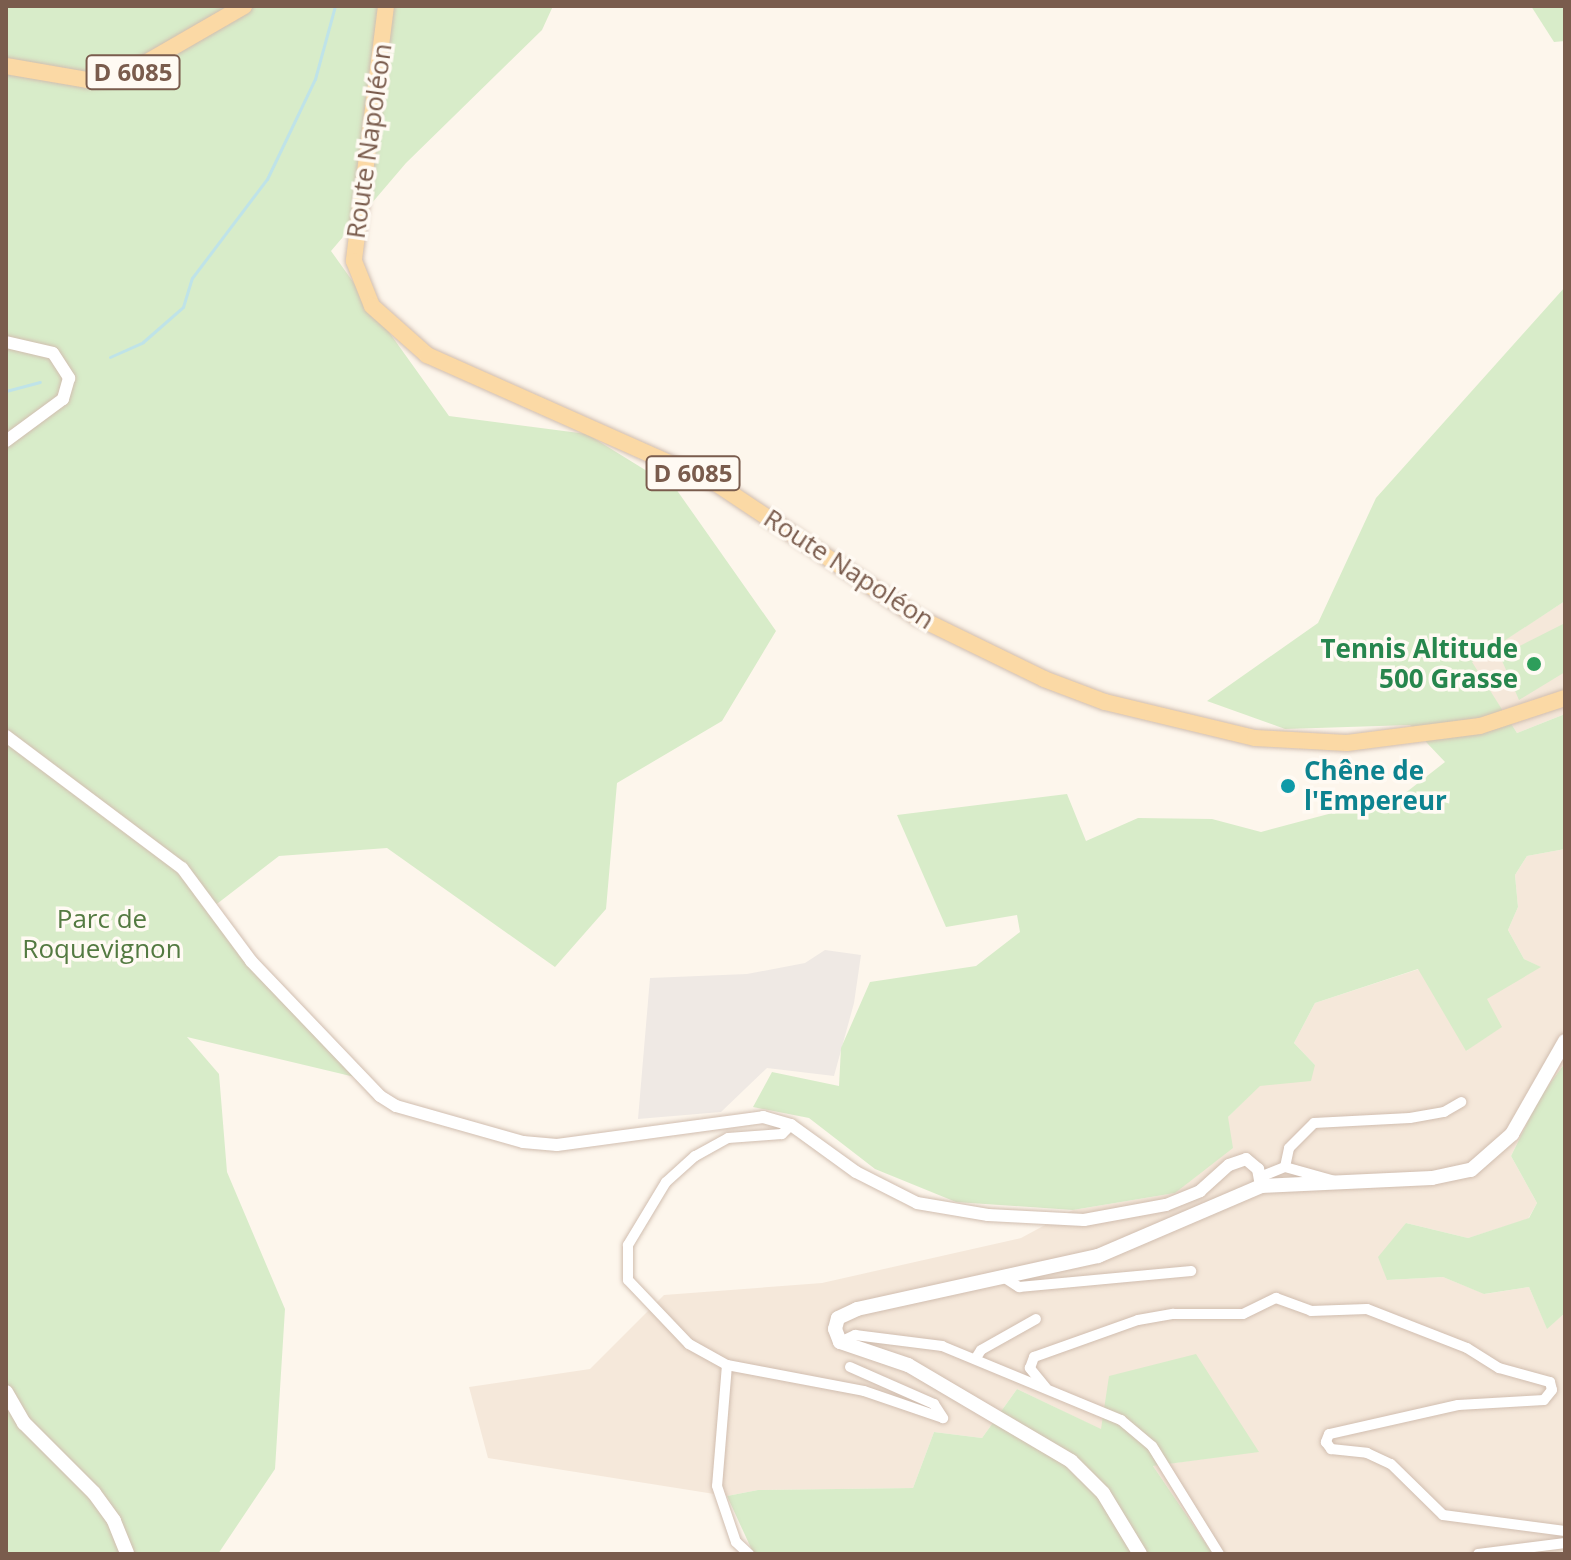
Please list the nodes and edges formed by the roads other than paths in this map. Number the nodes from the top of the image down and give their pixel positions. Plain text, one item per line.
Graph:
1 (244, 6) edge
2 (386, 6) edge
3 (6, 66) edge
4 (6, 342) edge
5 (6, 441) edge
6 (1565, 698) edge
7 (6, 736) edge
8 (1565, 1041) edge
9 (1461, 1102) dead end
10 (791, 1125) junction
11 (1285, 1167) junction
12 (1261, 1182) junction
13 (1336, 1182) junction
14 (1191, 1271) dead end
15 (1005, 1278) junction
16 (1036, 1319) dead end
17 (840, 1342) junction
18 (976, 1358) junction
19 (727, 1365) junction
20 (850, 1367) dead end
21 (1046, 1388) junction
22 (6, 1392) edge
23 (1565, 1531) edge
24 (1565, 1543) edge
25 (127, 1554) edge
26 (749, 1554) edge
27 (1140, 1554) edge
28 (1219, 1554) edge
29 (1478, 1554) edge

1 - 3 main road, D 6085
2 - 6 main road, Route Napoléon / D 6085
4 - 5 street
7 - 10 street
8 - 13 main road
9 - 11 street
10 - 12 street
10 - 19 street
11 - 12 street
11 - 13 street
12 - 13 main road
12 - 15 main road
14 - 15 street
15 - 17 main road
16 - 18 street
17 - 18 street
17 - 27 main road
18 - 21 street
19 - 20 street
19 - 26 street
21 - 23 street
21 - 28 street
22 - 25 main road
24 - 29 street

